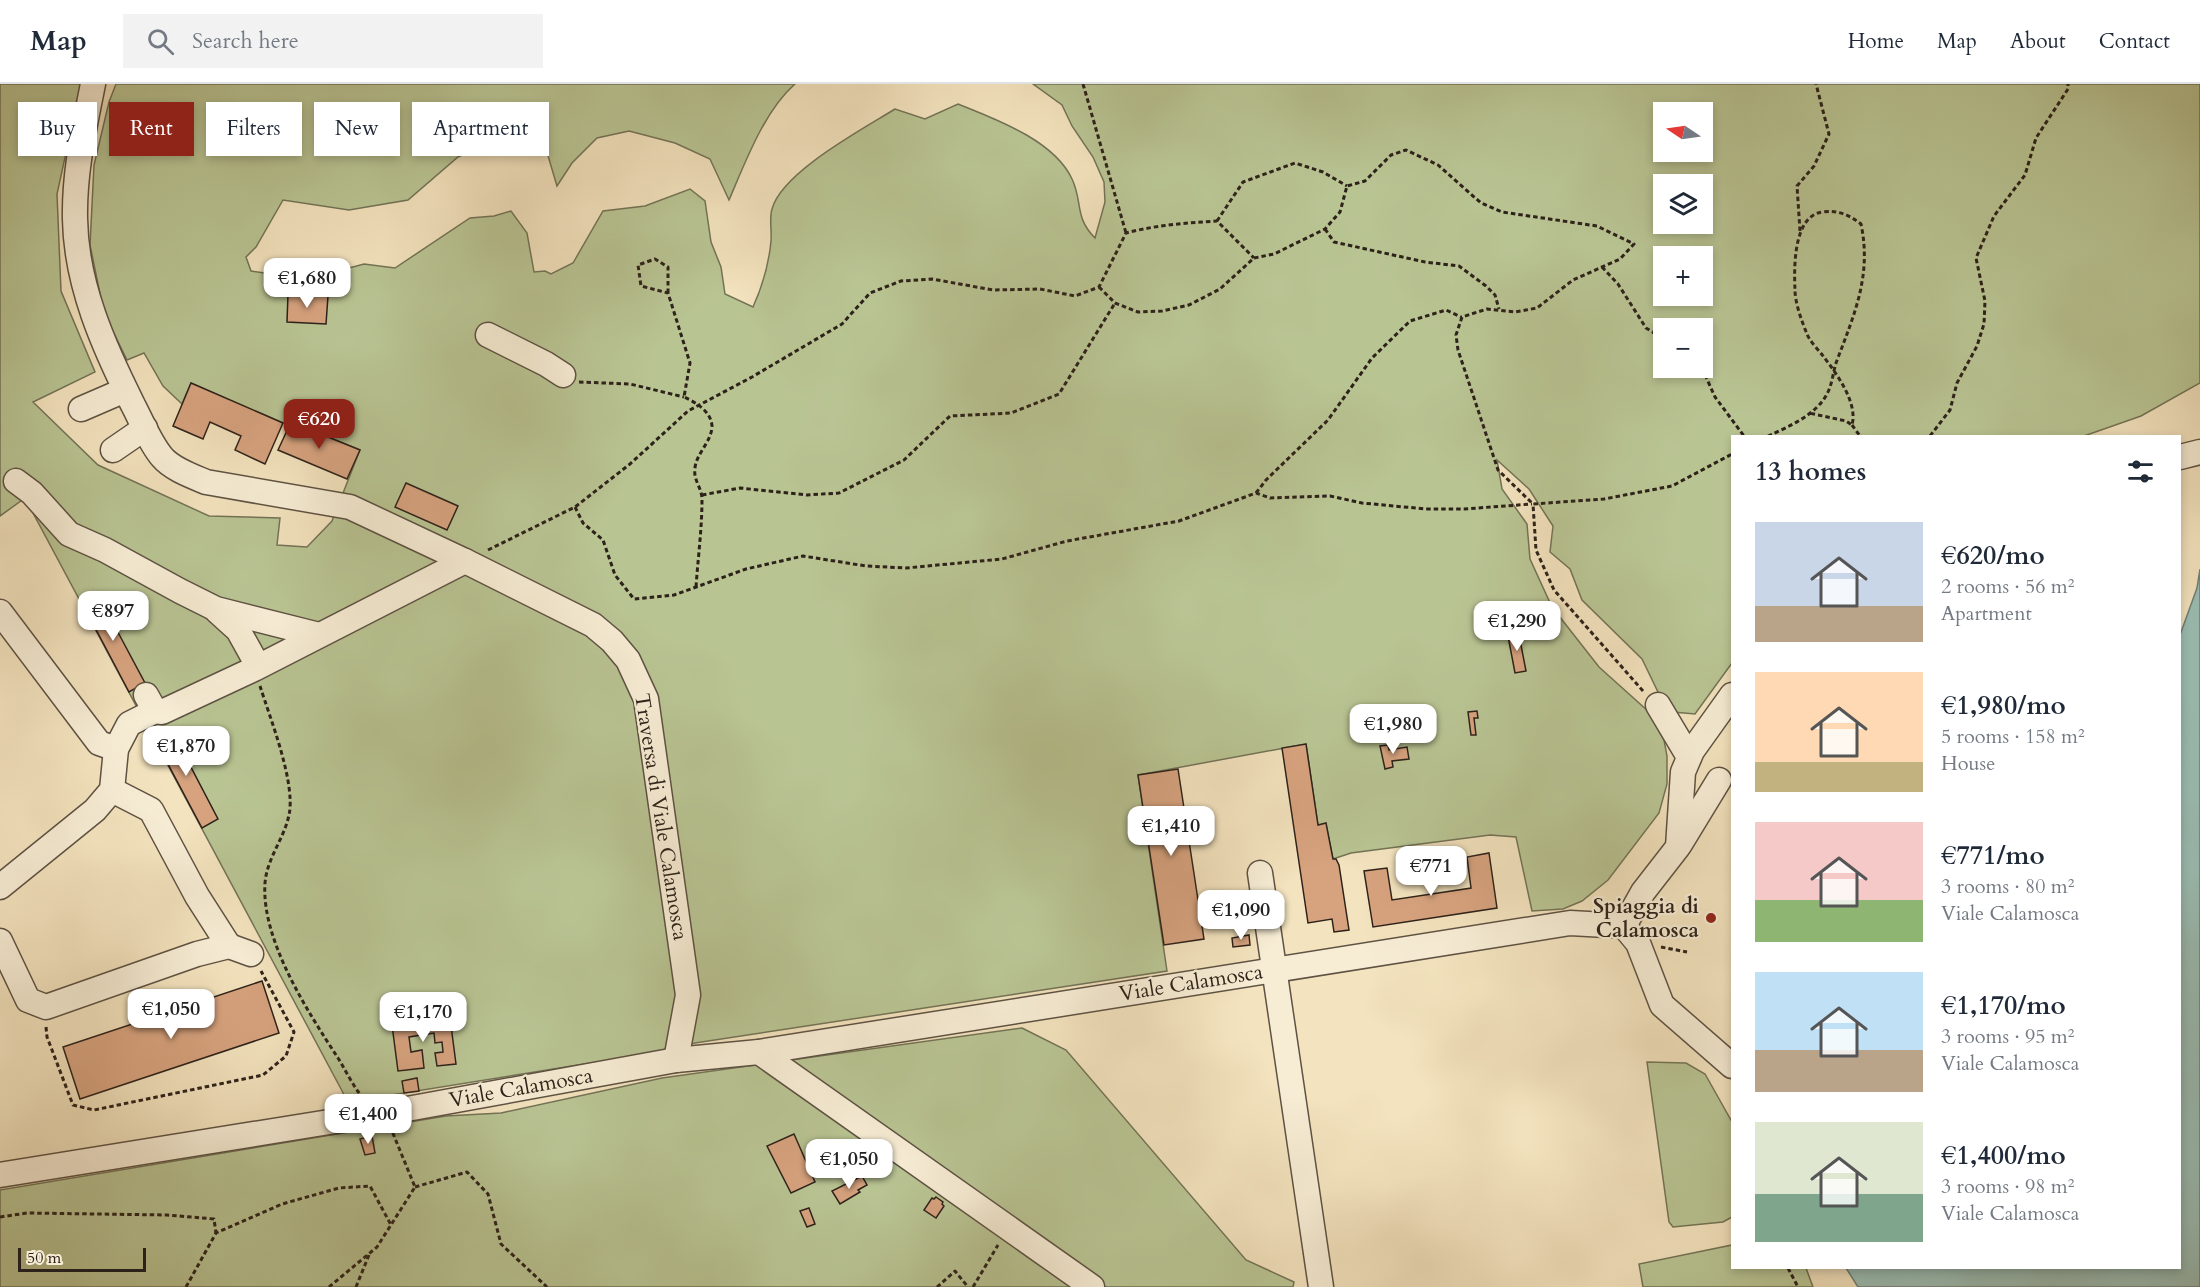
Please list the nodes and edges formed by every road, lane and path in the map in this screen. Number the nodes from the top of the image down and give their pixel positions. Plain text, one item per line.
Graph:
1 (93, 84) edge
2 (1083, 84) edge
3 (1816, 84) edge
4 (2068, 84) edge
5 (1347, 186) junction
6 (1217, 221) junction
7 (1325, 229) junction
8 (1126, 232) junction
9 (1800, 233) junction
10 (1254, 258) junction
11 (1602, 267) junction
12 (1099, 287) junction
13 (668, 293) junction
14 (1115, 303) junction
15 (1499, 309) junction
16 (1462, 317) junction
17 (1653, 332) edge
18 (488, 335) dead end
19 (1834, 370) junction
20 (563, 375) joint
21 (1706, 378) edge
22 (125, 390) junction
23 (684, 397) junction
24 (698, 404) junction
25 (81, 409) dead end
26 (1809, 413) junction
27 (1852, 425) junction
28 (145, 428) junction
29 (1743, 435) edge
30 (1770, 435) edge
31 (1859, 435) edge
32 (1931, 435) edge
33 (113, 450) dead end
34 (2200, 452) edge
35 (1731, 455) edge
36 (2181, 457) edge
37 (16, 481) dead end
38 (1256, 493) junction
39 (702, 495) junction
40 (1533, 504) junction
41 (574, 507) junction
42 (465, 561) junction
43 (696, 587) junction
44 (216, 609) junction
45 (0, 612) edge
46 (319, 635) junction
47 (256, 667) junction
48 (1731, 696) edge
49 (1658, 705) joint
50 (116, 749) junction
51 (1689, 757) junction
52 (1719, 780) dead end
53 (112, 790) junction
54 (1678, 847) junction
55 (1260, 873) dead end
56 (0, 887) edge
57 (1624, 926) junction
58 (0, 941) edge
59 (240, 950) junction
60 (1275, 970) junction
61 (46, 1007) junction
62 (759, 1052) junction
63 (676, 1060) junction
64 (1731, 1065) edge
65 (379, 1113) junction
66 (0, 1175) edge
67 (415, 1187) junction
68 (0, 1217) edge
69 (1003, 1225) junction
70 (391, 1226) junction
71 (216, 1233) junction
72 (369, 1253) junction
73 (1789, 1269) edge
74 (186, 1287) edge
75 (328, 1287) edge
76 (356, 1287) edge
77 (547, 1287) edge
78 (938, 1287) edge
79 (970, 1287) edge
80 (1092, 1287) edge
81 (1322, 1287) edge
82 (1798, 1287) edge

1 - 22 street, Traversa di Viale Calamosca
2 - 8 path
3 - 9 path
4 - 32 path
5 - 6 path
5 - 7 path
5 - 11 path
6 - 8 path
6 - 10 path
7 - 10 path
7 - 15 path
8 - 12 path
9 - 19 path
9 - 19 path
10 - 14 path
11 - 15 path
11 - 17 path
12 - 14 path
12 - 24 path
13 - 13 path
13 - 23 path
14 - 39 path
15 - 16 path
16 - 38 path
16 - 40 path
18 - 20 street
19 - 26 path
19 - 27 path
20 - 23 path
21 - 29 path
22 - 25 street
22 - 28 street, Traversa di Viale Calamosca
23 - 24 path
24 - 39 path
24 - 41 path
26 - 27 path
26 - 30 path
27 - 31 path
28 - 33 street
28 - 42 street, Traversa di Viale Calamosca
34 - 36 street
35 - 40 path
37 - 44 street
38 - 40 path
38 - 43 path
39 - 43 path
40 - 49 path
41 - 42 path
41 - 43 path
42 - 46 street
42 - 63 street, Traversa di Viale Calamosca
44 - 46 street
44 - 47 street
45 - 50 street
46 - 47 street
47 - 50 street
47 - 65 path
48 - 51 street
49 - 51 street
50 - 53 street
51 - 54 street
52 - 54 street
53 - 56 street
53 - 59 street
54 - 57 street
55 - 60 street
57 - 60 street, Viale Calamosca
57 - 64 street
58 - 61 street
59 - 61 street
59 - 61 path
60 - 62 street, Viale Calamosca
60 - 81 street
62 - 63 street, Viale Calamosca
62 - 69 street
63 - 65 street, Viale Calamosca
65 - 66 street, Viale Calamosca
65 - 67 path
67 - 70 path
67 - 77 path
68 - 71 path
69 - 79 path
69 - 80 street
70 - 71 path
70 - 72 path
71 - 74 path
72 - 75 path
72 - 76 path
73 - 82 path
78 - 79 path

